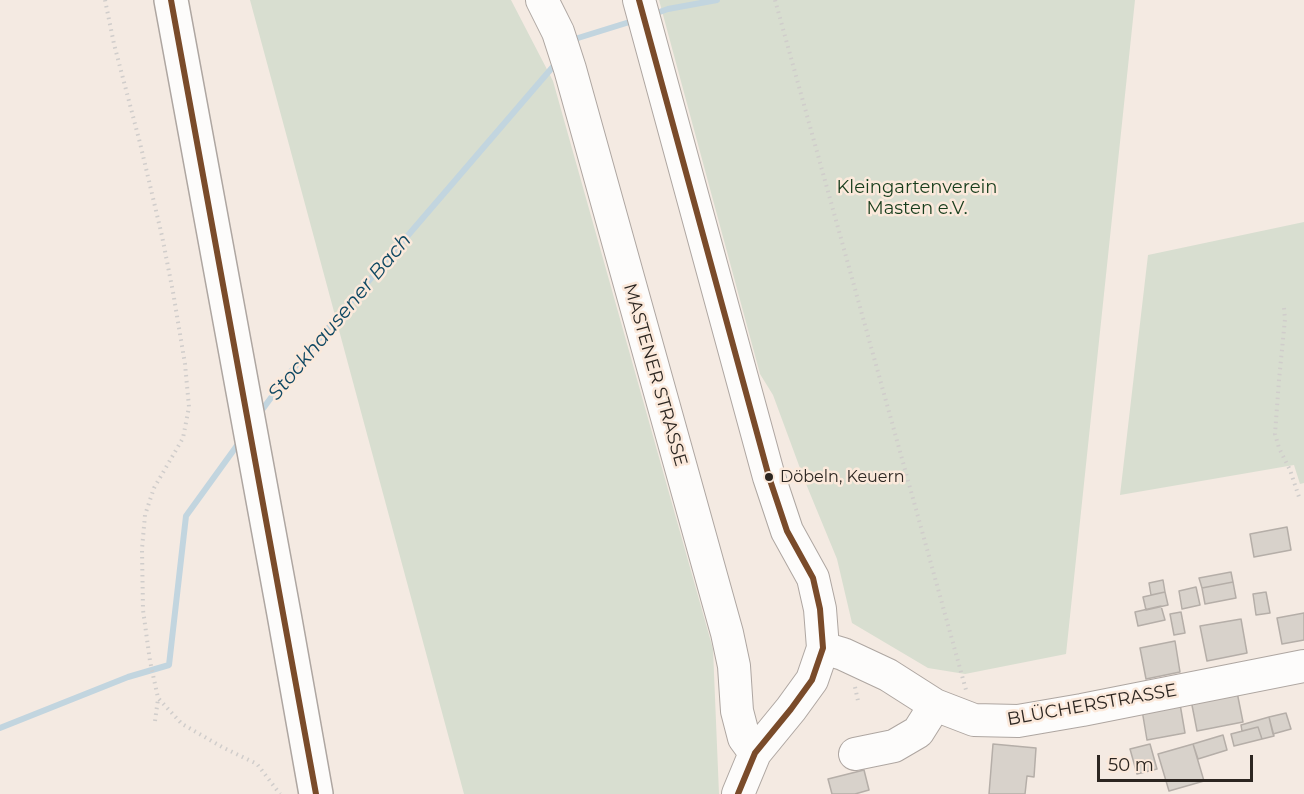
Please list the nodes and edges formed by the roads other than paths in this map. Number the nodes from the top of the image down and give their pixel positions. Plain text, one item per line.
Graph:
1 (171, 0) edge
2 (542, 0) edge
3 (639, 0) edge
4 (823, 648) junction
5 (1304, 666) edge
6 (935, 705) junction
7 (755, 753) junction
8 (855, 754) dead end
9 (316, 794) edge
10 (738, 794) edge

1 - 9 main road
2 - 7 street, MASTENER STRASSE
3 - 4 street
4 - 6 street, BLÜCHERSTRASSE
4 - 7 street
5 - 6 street, BLÜCHERSTRASSE
6 - 8 street
7 - 10 street

